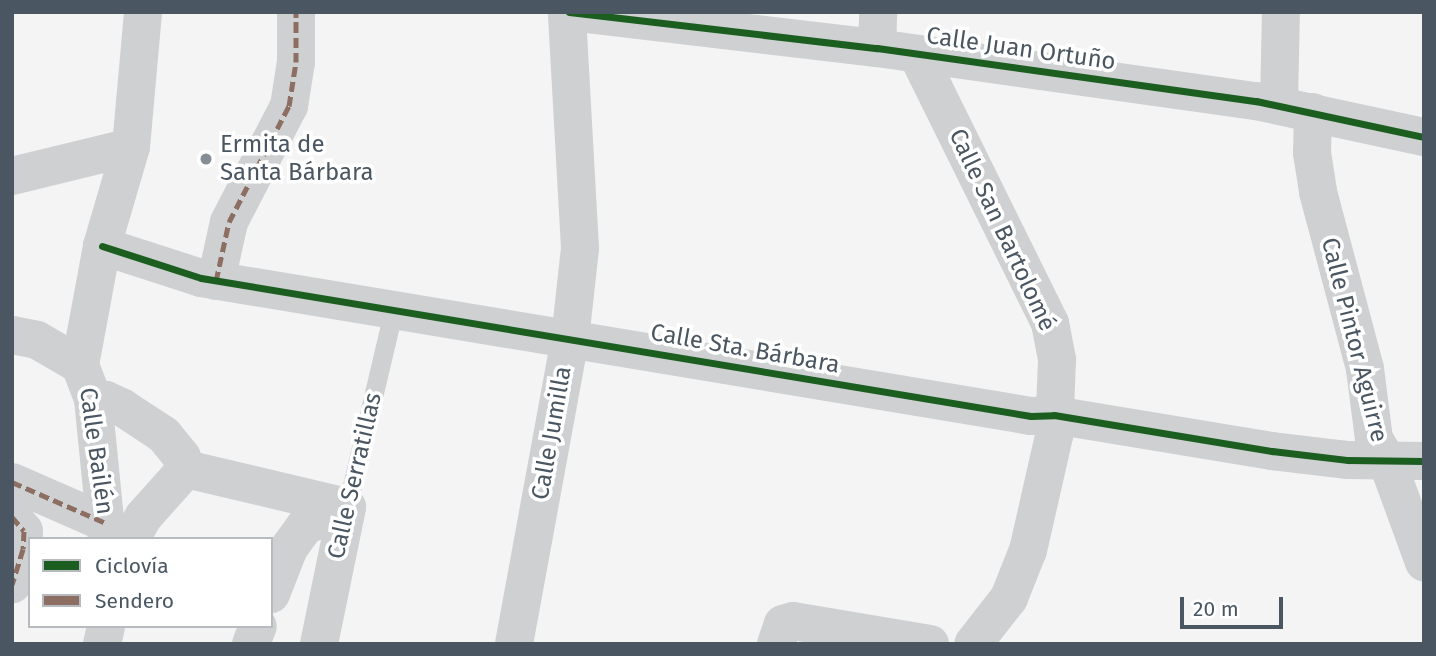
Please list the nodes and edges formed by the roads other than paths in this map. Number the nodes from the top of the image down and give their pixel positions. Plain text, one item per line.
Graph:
1 (143, 12) edge
2 (296, 12) edge
3 (568, 12) edge
4 (1281, 12) edge
5 (877, 30) edge
6 (918, 55) junction
7 (1296, 108) junction
8 (1424, 137) edge
9 (131, 147) junction
10 (12, 176) edge
11 (102, 246) junction
12 (216, 281) junction
13 (394, 308) junction
14 (12, 335) edge
15 (570, 339) junction
16 (86, 382) junction
17 (1054, 415) junction
18 (1405, 461) edge
19 (186, 469) junction
20 (12, 482) edge
21 (347, 507) junction
22 (12, 517) edge
23 (115, 534) edge
24 (1424, 562) edge
25 (12, 584) edge
26 (273, 589) edge
27 (319, 644) edge
28 (514, 644) edge
29 (776, 644) edge
30 (930, 644) edge
31 (972, 644) edge

1 - 9 street, Calle Bailén
2 - 12 street
3 - 5 street, Calle Juan Ortuño
3 - 15 street, Calle Jumilla
4 - 7 street, Calle Pintor Aguirre
5 - 6 street, Calle Juan Ortuño
6 - 7 street, Calle Juan Ortuño
6 - 17 street, Calle San Bartolomé
7 - 8 street, Calle Juan Ortuño
7 - 18 street, Calle Pintor Aguirre
9 - 10 street
9 - 11 street, Calle Bailén
11 - 12 street, Calle Sta. Bárbara
11 - 16 street, Calle Bailén
12 - 13 street, Calle Sta. Bárbara
13 - 15 street, Calle Sta. Bárbara
13 - 21 lane, Calle Serratillas
14 - 16 street
15 - 17 street, Calle Sta. Bárbara
15 - 28 street, Calle Jumilla
16 - 19 street
16 - 23 street, Calle Bailén
17 - 18 street, Calle Sta. Bárbara
17 - 31 street, Calle San Bartolomé
18 - 24 street, Calle Pintor Aguirre
19 - 21 street
19 - 23 street
20 - 23 street
21 - 26 street
21 - 27 street, Calle Serratillas
22 - 25 street
29 - 30 street

